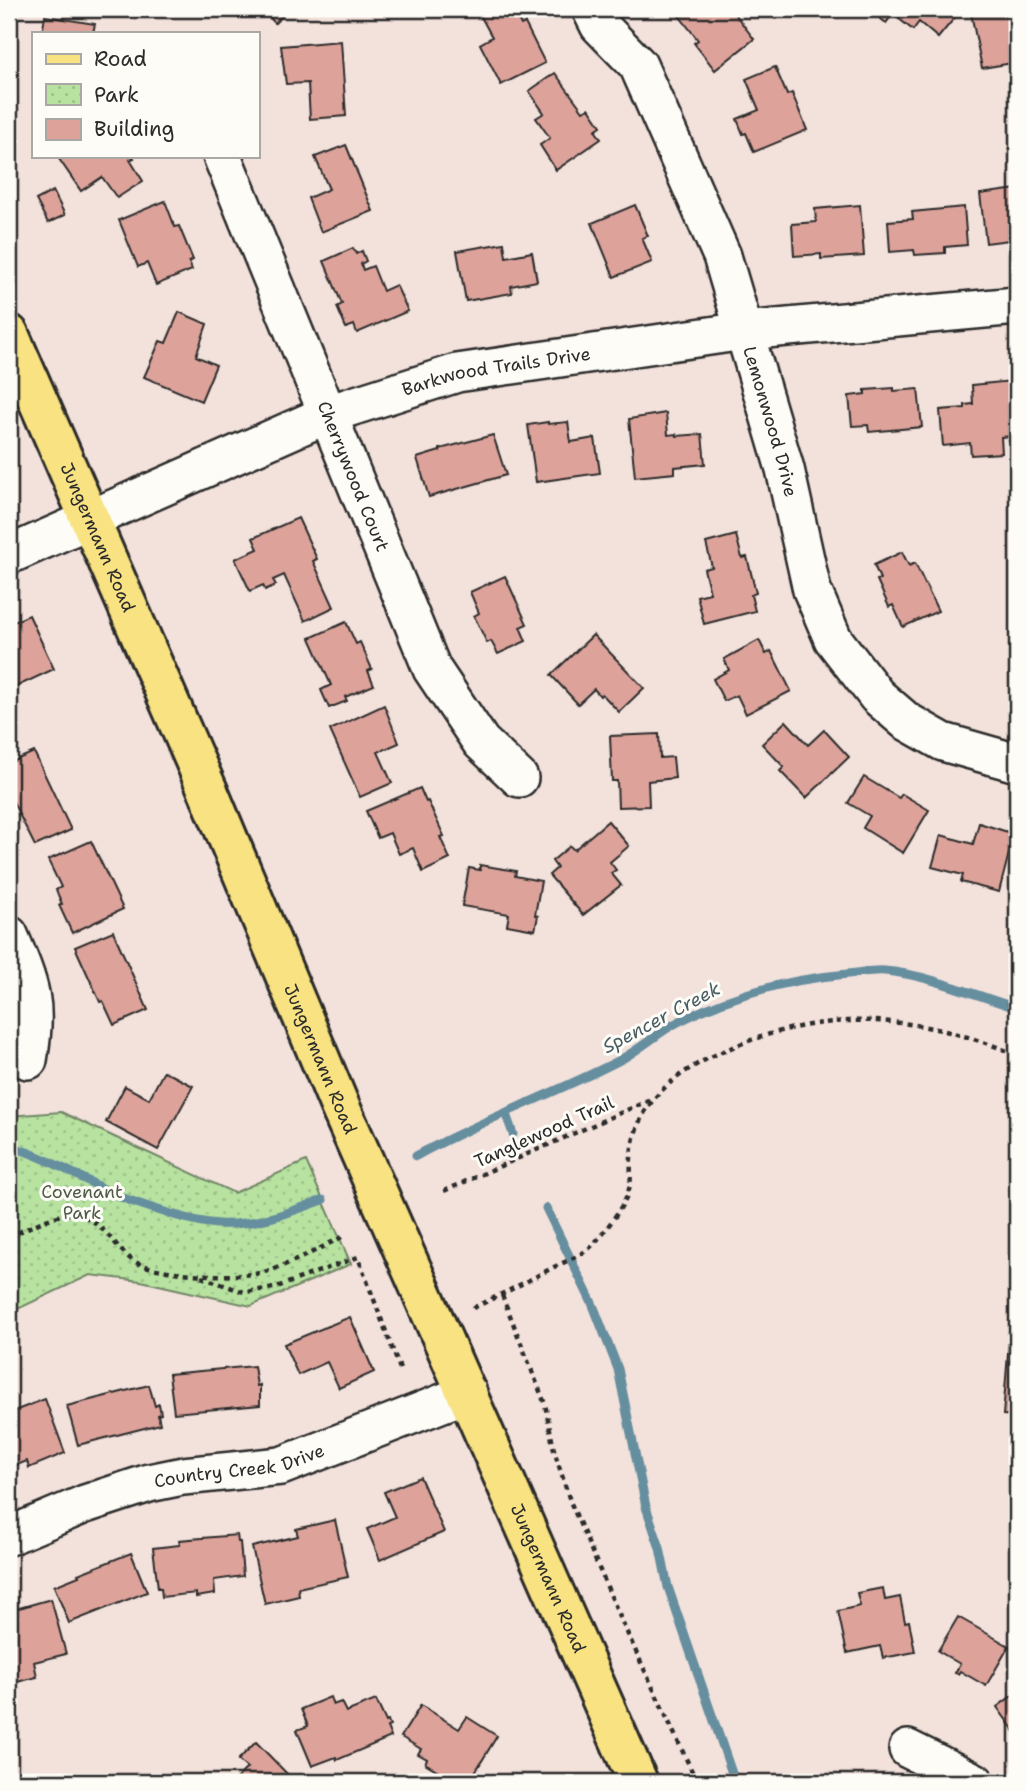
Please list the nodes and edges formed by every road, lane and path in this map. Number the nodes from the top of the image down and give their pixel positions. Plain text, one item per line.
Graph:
1 (591, 9) edge
2 (223, 158) edge
3 (1017, 306) edge
4 (744, 331) junction
5 (9, 334) edge
6 (328, 414) junction
7 (92, 520) junction
8 (9, 555) edge
9 (1017, 763) edge
10 (519, 778) dead end
11 (9, 935) edge
12 (1017, 1055) edge
13 (28, 1060) dead end
14 (655, 1098) junction
15 (444, 1191) dead end
16 (9, 1237) edge
17 (342, 1237) dead end
18 (191, 1274) junction
19 (502, 1295) junction
20 (473, 1308) dead end
21 (400, 1369) dead end
22 (468, 1393) junction
23 (9, 1536) edge
24 (908, 1749) dead end
25 (638, 1782) edge
26 (697, 1782) edge
27 (975, 1782) edge

1 - 4 street, Lemonwood Drive
2 - 6 street, Cherrywood Court
3 - 4 street, Barkwood Trails Drive
4 - 6 street, Barkwood Trails Drive
4 - 9 street, Lemonwood Drive
5 - 7 main road, Jungermann Road
6 - 7 street, Barkwood Trails Drive
6 - 10 street, Cherrywood Court
7 - 8 street, Barkwood Trails Drive
7 - 22 main road, Jungermann Road
11 - 13 street
12 - 14 path, Tanglewood Trail
14 - 15 path, Tanglewood Trail
14 - 19 path, Tanglewood Trail
16 - 18 path
17 - 18 path
18 - 21 path
19 - 20 path, Tanglewood Trail
19 - 26 path
22 - 23 street, Country Creek Drive
22 - 25 main road, Jungermann Road
24 - 27 street

